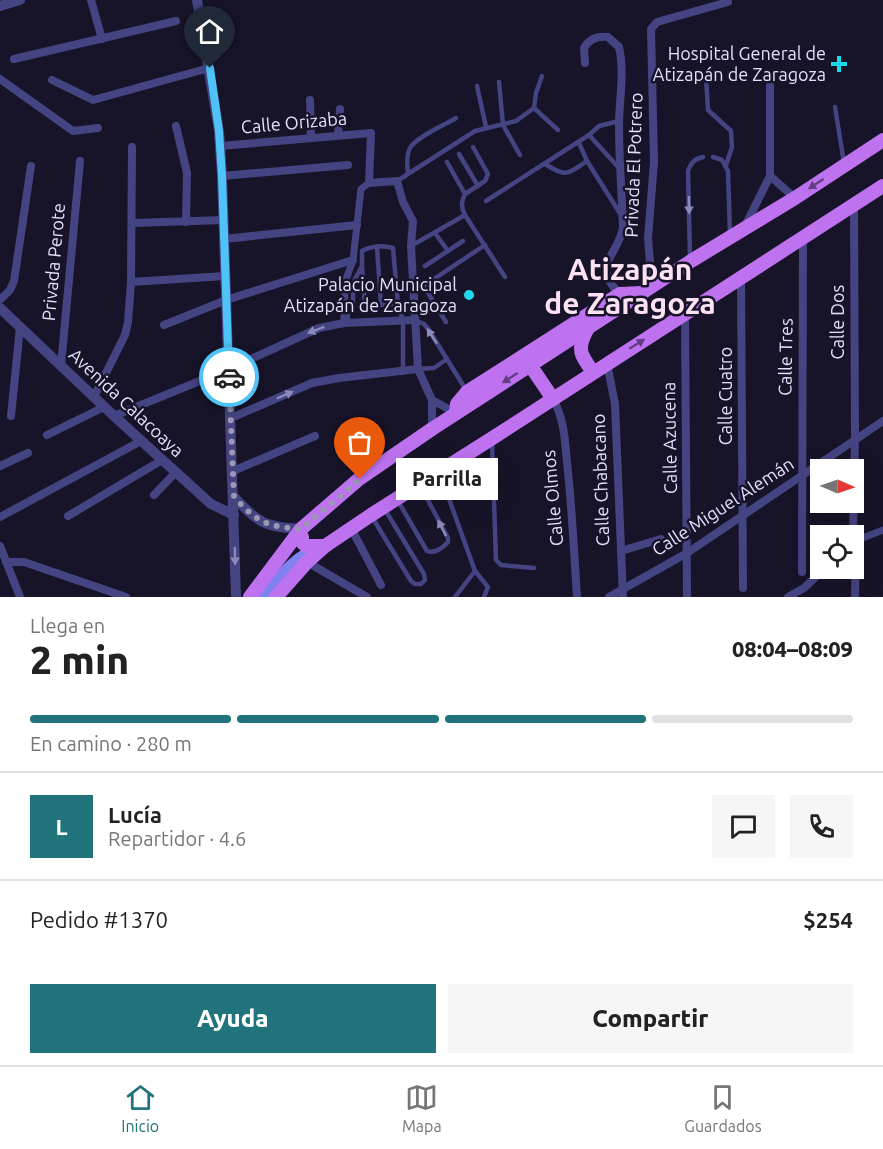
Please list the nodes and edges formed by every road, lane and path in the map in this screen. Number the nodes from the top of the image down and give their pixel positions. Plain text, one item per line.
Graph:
1 (20, 0) edge
2 (91, 0) edge
3 (197, 0) edge
4 (728, 2) dead end
5 (0, 6) edge
6 (176, 21) dead end
7 (102, 39) junction
8 (14, 59) dead end
9 (585, 63) dead end
10 (210, 68) junction
11 (542, 76) dead end
12 (706, 77) dead end
13 (0, 79) edge
14 (52, 80) dead end
15 (499, 82) dead end
16 (770, 84) dead end
17 (477, 86) dead end
18 (310, 100) dead end
19 (835, 106) dead end
20 (534, 108) junction
21 (340, 109) dead end
22 (456, 118) dead end
23 (619, 121) junction
24 (503, 125) junction
25 (176, 126) dead end
26 (486, 127) junction
27 (98, 128) dead end
28 (558, 130) dead end
29 (338, 135) junction
30 (589, 135) junction
31 (311, 138) junction
32 (883, 140) edge
33 (579, 143) junction
34 (220, 146) junction
35 (132, 147) dead end
36 (473, 147) dead end
37 (459, 154) dead end
38 (520, 154) dead end
39 (703, 157) dead end
40 (713, 157) dead end
41 (80, 161) dead end
42 (587, 161) junction
43 (447, 162) dead end
44 (545, 164) junction
45 (348, 165) dead end
46 (726, 165) junction
47 (845, 165) junction
48 (31, 166) dead end
49 (619, 168) junction
50 (408, 173) junction
51 (222, 176) junction
52 (770, 176) junction
53 (397, 181) junction
54 (369, 183) junction
55 (478, 186) junction
56 (883, 186) edge
57 (465, 194) junction
58 (795, 198) junction
59 (486, 201) dead end
60 (854, 206) junction
61 (465, 215) junction
62 (623, 218) junction
63 (224, 220) junction
64 (186, 222) junction
65 (132, 223) junction
66 (357, 225) junction
67 (744, 228) junction
68 (435, 233) junction
69 (730, 237) junction
70 (803, 238) junction
71 (224, 239) junction
72 (463, 241) dead end
73 (484, 245) junction
74 (411, 246) junction
75 (377, 247) junction
76 (448, 250) junction
77 (352, 260) junction
78 (691, 261) junction
79 (362, 266) junction
80 (425, 266) dead end
81 (225, 276) junction
82 (741, 276) junction
83 (505, 277) dead end
84 (131, 282) junction
85 (647, 290) junction
86 (620, 294) junction
87 (0, 300) edge
88 (226, 300) junction
89 (398, 304) junction
90 (381, 305) junction
91 (353, 306) junction
92 (365, 306) junction
93 (0, 308) edge
94 (685, 314) junction
95 (416, 320) junction
96 (403, 321) junction
97 (446, 322) dead end
98 (345, 323) junction
99 (164, 324) dead end
100 (585, 324) junction
101 (20, 327) junction
102 (447, 359) junction
103 (607, 363) junction
104 (530, 365) junction
105 (61, 366) junction
106 (229, 369) junction
107 (418, 369) junction
108 (403, 370) junction
109 (592, 372) junction
110 (467, 392) junction
111 (94, 397) junction
112 (553, 399) junction
113 (432, 400) junction
114 (104, 406) junction
115 (456, 413) junction
116 (11, 416) dead end
117 (114, 416) junction
118 (231, 418) junction
119 (883, 421) edge
120 (432, 429) junction
121 (47, 435) dead end
122 (315, 436) dead end
123 (855, 438) junction
124 (491, 440) junction
125 (141, 441) junction
126 (28, 453) dead end
127 (162, 460) junction
128 (0, 466) edge
129 (233, 471) junction
130 (440, 471) junction
131 (176, 472) junction
132 (801, 475) junction
133 (420, 484) junction
134 (154, 495) dead end
135 (234, 497) junction
136 (396, 499) junction
137 (383, 507) junction
138 (234, 515) junction
139 (370, 515) junction
140 (68, 516) dead end
141 (743, 516) junction
142 (0, 517) edge
143 (854, 525) edge
144 (351, 528) junction
145 (303, 529) junction
146 (883, 530) edge
147 (864, 537) edge
148 (661, 539) dead end
149 (0, 546) edge
150 (325, 546) junction
151 (621, 550) junction
152 (687, 553) junction
153 (6, 562) junction
154 (307, 562) junction
155 (534, 568) dead end
156 (475, 571) junction
157 (802, 572) dead end
158 (813, 579) edge
159 (855, 579) edge
160 (381, 585) dead end
161 (743, 588) dead end
162 (623, 593) edge
163 (20, 597) edge
164 (126, 597) edge
165 (236, 597) edge
166 (250, 597) edge
167 (255, 597) edge
168 (263, 597) edge
169 (276, 597) edge
170 (367, 597) edge
171 (455, 597) edge
172 (484, 597) edge
173 (577, 597) edge
174 (609, 597) edge
175 (687, 597) edge
176 (788, 597) edge
177 (855, 597) edge

1 - 5 street
2 - 7 street
3 - 10 street
4 - 85 street, Privada El Potrero
6 - 7 street
7 - 8 street
9 - 23 street
10 - 14 street
10 - 34 street
11 - 20 lane
12 - 46 lane
13 - 27 street
15 - 24 lane
16 - 52 street
17 - 26 lane
18 - 31 street
19 - 47 lane
20 - 24 lane
20 - 28 lane
21 - 29 street
22 - 50 lane
23 - 30 lane
23 - 49 street
24 - 26 lane
24 - 38 lane
25 - 64 street
26 - 50 lane
29 - 31 street, Calle Orizaba
29 - 54 street, Calle Orizaba
30 - 33 lane
30 - 49 lane
31 - 34 street, Calle Orizaba
32 - 47 main road
33 - 42 lane
33 - 44 lane
34 - 51 street
35 - 65 street
36 - 55 lane
37 - 55 lane
39 -> 78 lane
40 - 46 lane
41 - 105 street, Privada Perote
42 - 44 lane
42 - 62 lane
43 - 57 lane
44 - 59 lane
45 - 51 street
46 - 69 lane
47 -> 58 main road
48 - 87 street
49 - 62 street
50 - 53 lane
51 - 63 street
52 - 58 street
52 - 67 street
53 - 54 street
53 - 74 street
54 - 66 street
55 - 57 lane
56 - 60 main road
57 - 61 lane
58 - 67 main road
60 - 70 main road
60 - 123 street, Calle Dos
61 - 68 lane
61 - 73 lane
62 - 86 street
63 - 64 street
63 - 71 street
64 - 65 street
65 - 84 street
66 - 71 street
66 - 77 street
67 - 69 main road
68 - 74 lane
68 - 76 lane
69 - 78 main road
70 - 82 main road
70 - 132 street, Calle Tres
71 - 81 street
72 - 76 lane
73 - 83 lane
73 - 97 lane
74 - 95 street
75 - 79 lane
75 - 89 lane
75 - 90 lane
76 - 80 lane
77 - 88 street
77 - 98 street
78 - 85 main road
79 - 91 lane
79 - 92 lane
81 - 84 street
81 - 88 street
82 - 94 main road
82 - 141 street, Calle Cuatro
84 - 111 street
85 - 86 main road
85 - 100 main road
86 - 100 main road
88 - 99 street
88 - 106 street
89 - 90 lane
89 - 96 lane
90 - 92 lane
91 - 92 lane
91 - 98 lane
93 - 101 street, Avenida Calacoaya
103 -> 94 main road
94 - 152 street, Calle Azucena
95 - 96 street
102 -> 95 lane
95 - 107 street
96 - 98 street
96 - 108 lane
98 -> 106 street
100 - 104 main road
100 - 109 main road
100 - 110 main road
101 - 105 street, Avenida Calacoaya
101 - 116 street
102 - 107 lane
102 - 110 lane
103 - 109 main road
103 - 151 street, Calle Chabacano
104 - 112 main road
104 -> 115 main road
105 - 111 street, Avenida Calacoaya
106 - 117 street
106 - 118 street
107 - 108 street
107 - 113 street
118 -> 108 street
109 - 112 main road
110 - 115 main road
111 - 114 street, Avenida Calacoaya
112 - 124 main road
112 - 173 street, Calle Olmos
113 - 115 street
113 - 120 street
114 - 117 street, Avenida Calacoaya
114 - 121 street
115 - 120 main road
117 - 125 street, Avenida Calacoaya
118 - 129 street
119 - 123 street, Calle Miguel Alemán
120 - 145 main road
122 - 129 street
123 - 132 street, Calle Miguel Alemán
123 - 143 street, Calle Dos
124 - 130 main road
124 - 155 lane
125 - 127 street, Avenida Calacoaya
125 - 142 street
126 - 128 street
127 - 131 street, Avenida Calacoaya
127 - 140 street
129 - 135 street
130 - 133 main road
130 - 156 lane
131 - 134 street
131 - 138 street, Avenida Calacoaya
132 - 141 street, Calle Miguel Alemán
132 - 157 street, Calle Tres
133 - 136 main road
136 -> 133 lane
135 - 138 street
135 - 145 street
136 - 137 main road
137 - 139 main road
137 - 139 lane
138 -> 165 street
139 - 144 main road
141 - 152 street, Calle Miguel Alemán
141 - 161 street, Calle Cuatro
144 - 150 main road
144 - 160 street
145 - 150 main road
145 - 166 main road
145 - 167 main road
146 - 147 street
148 - 151 street
149 - 153 street
150 - 154 main road
150 - 168 main road
151 - 162 street, Calle Chabacano
152 - 162 street, Calle Miguel Alemán
152 - 175 street, Calle Azucena
153 - 163 street
153 - 164 street
154 - 169 main road
154 - 170 street
156 - 171 lane
156 - 172 lane
158 - 176 street
159 - 177 street, Calle Dos
162 - 174 street, Calle Miguel Alemán

